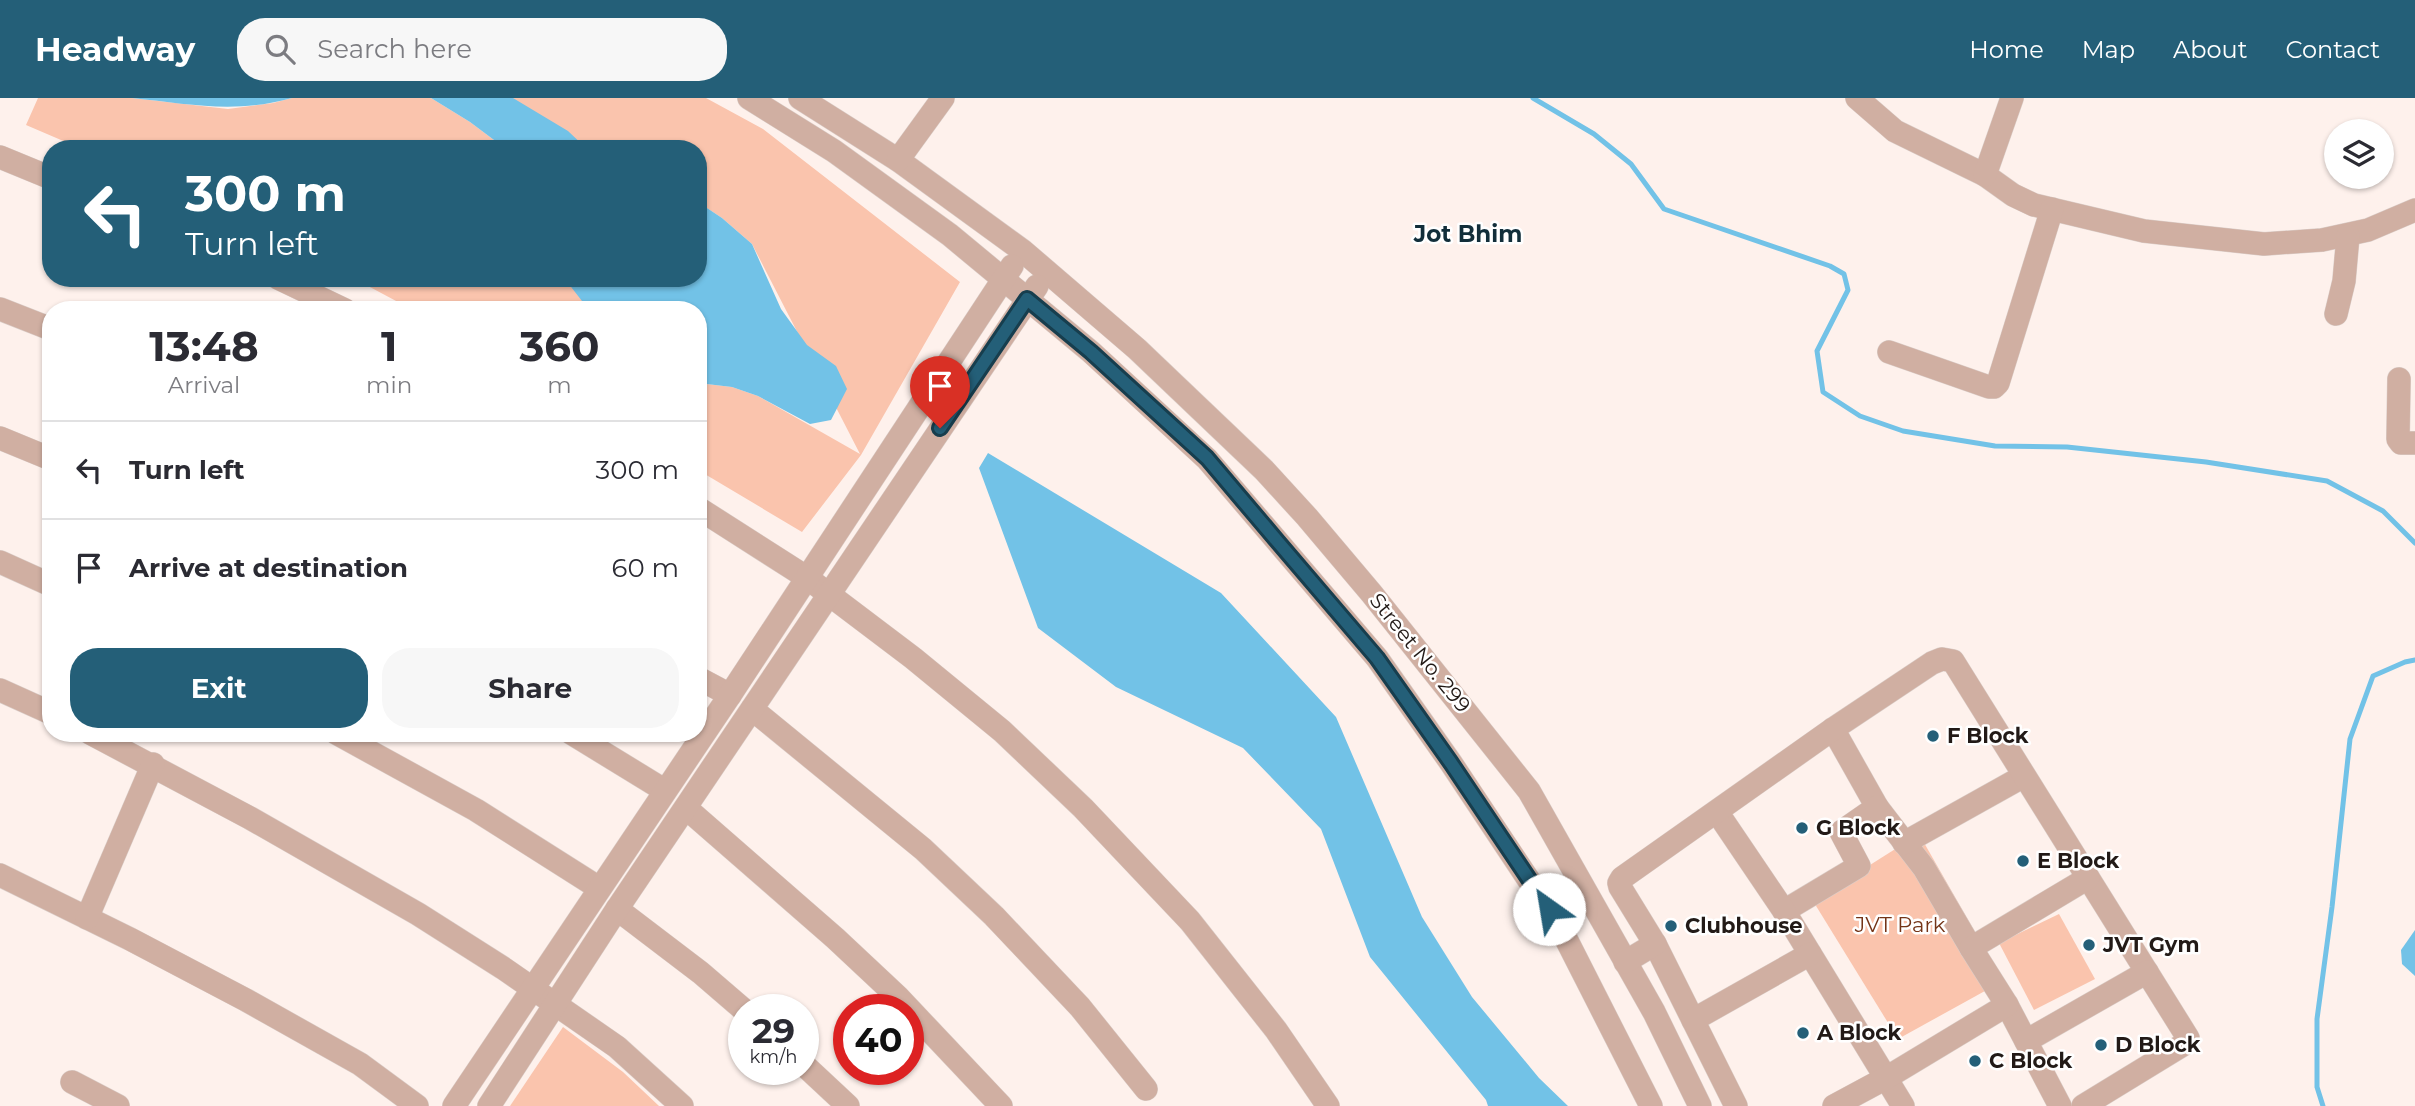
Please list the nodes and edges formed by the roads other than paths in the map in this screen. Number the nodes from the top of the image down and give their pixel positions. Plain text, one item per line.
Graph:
1 (749, 98) edge
2 (800, 98) edge
3 (943, 98) edge
4 (1857, 98) edge
5 (2012, 98) edge
6 (0, 158) edge
7 (898, 160) junction
8 (42, 174) edge
9 (1985, 175) junction
10 (2052, 209) junction
11 (2415, 210) edge
12 (2348, 236) junction
13 (1023, 251) junction
14 (1047, 273) junction
15 (1003, 277) junction
16 (297, 287) edge
17 (1027, 299) junction
18 (326, 301) edge
19 (0, 309) edge
20 (2336, 314) dead end
21 (42, 326) edge
22 (1889, 352) dead end
23 (2399, 379) dead end
24 (0, 438) edge
25 (2415, 443) edge
26 (42, 455) edge
27 (707, 515) edge
28 (0, 562) edge
29 (806, 577) junction
30 (42, 582) edge
31 (828, 596) junction
32 (707, 683) edge
33 (0, 690) edge
34 (730, 695) junction
35 (42, 709) edge
36 (752, 709) junction
37 (707, 728) edge
38 (1833, 729) junction
39 (108, 742) edge
40 (352, 742) edge
41 (586, 742) edge
42 (697, 742) edge
43 (153, 764) junction
44 (2024, 776) junction
45 (664, 790) junction
46 (1877, 807) junction
47 (686, 808) junction
48 (1717, 812) junction
49 (1904, 844) junction
50 (0, 875) edge
51 (2088, 878) junction
52 (600, 888) junction
53 (617, 909) junction
54 (1784, 911) junction
55 (87, 918) junction
56 (1656, 944) junction
57 (1971, 948) junction
58 (1810, 954) junction
59 (1625, 962) junction
60 (2147, 972) junction
61 (533, 989) junction
62 (728, 996) edge
63 (556, 1004) junction
64 (2007, 1005) junction
65 (1693, 1020) junction
66 (2026, 1041) junction
67 (1886, 1078) junction
68 (819, 1079) edge
69 (72, 1082) dead end
70 (1146, 1089) dead end
71 (118, 1106) edge
72 (418, 1106) edge
73 (454, 1106) edge
74 (489, 1106) edge
75 (682, 1106) edge
76 (848, 1106) edge
77 (1001, 1106) edge
78 (1328, 1106) edge
79 (1651, 1106) edge
80 (1700, 1106) edge
81 (1736, 1106) edge
82 (1834, 1106) edge
83 (1903, 1106) edge
84 (2060, 1106) edge
85 (2083, 1106) edge

1 - 15 street
2 - 7 street, Street No. 299
3 - 7 street
4 - 9 street
5 - 9 street
6 - 8 street
7 - 13 street, Street No. 299
9 - 10 street
10 - 12 street
10 - 22 street
11 - 12 street
12 - 20 street
13 - 14 street, Street No. 299
13 - 15 street
14 - 17 street
14 - 59 street, Street No. 299
15 - 17 street
15 - 29 street
16 - 18 street
17 - 31 street
17 - 79 street
19 - 21 street
23 - 25 street
24 - 26 street
27 - 29 street
28 - 30 street
29 - 31 street
29 - 34 street
31 - 36 street
31 - 78 street
32 - 34 street
33 - 35 street
34 - 37 street
36 - 47 street
36 - 70 street
38 - 44 street
38 - 46 street
38 - 48 street
39 - 43 street
40 - 52 street
41 - 45 street
42 - 45 street
43 - 55 street
43 - 61 street
44 - 49 street
44 - 51 street
45 - 52 street
46 - 49 street
46 - 54 street
47 - 53 street
47 - 77 street
48 - 54 street
48 - 56 street
49 - 57 street
50 - 55 street
51 - 57 street
51 - 60 street
52 - 61 street
53 - 62 street
53 - 63 street
54 - 58 street
55 - 72 street
56 - 59 street
56 - 65 street
57 - 64 street
58 - 65 street
58 - 67 street
59 - 80 street, Street No. 299
60 - 66 street
60 - 85 street
61 - 63 street
61 - 73 street
63 - 74 street
63 - 75 street
64 - 66 street
64 - 67 street
65 - 81 street
66 - 84 street
67 - 82 street
67 - 83 street
68 - 76 street
69 - 71 street

